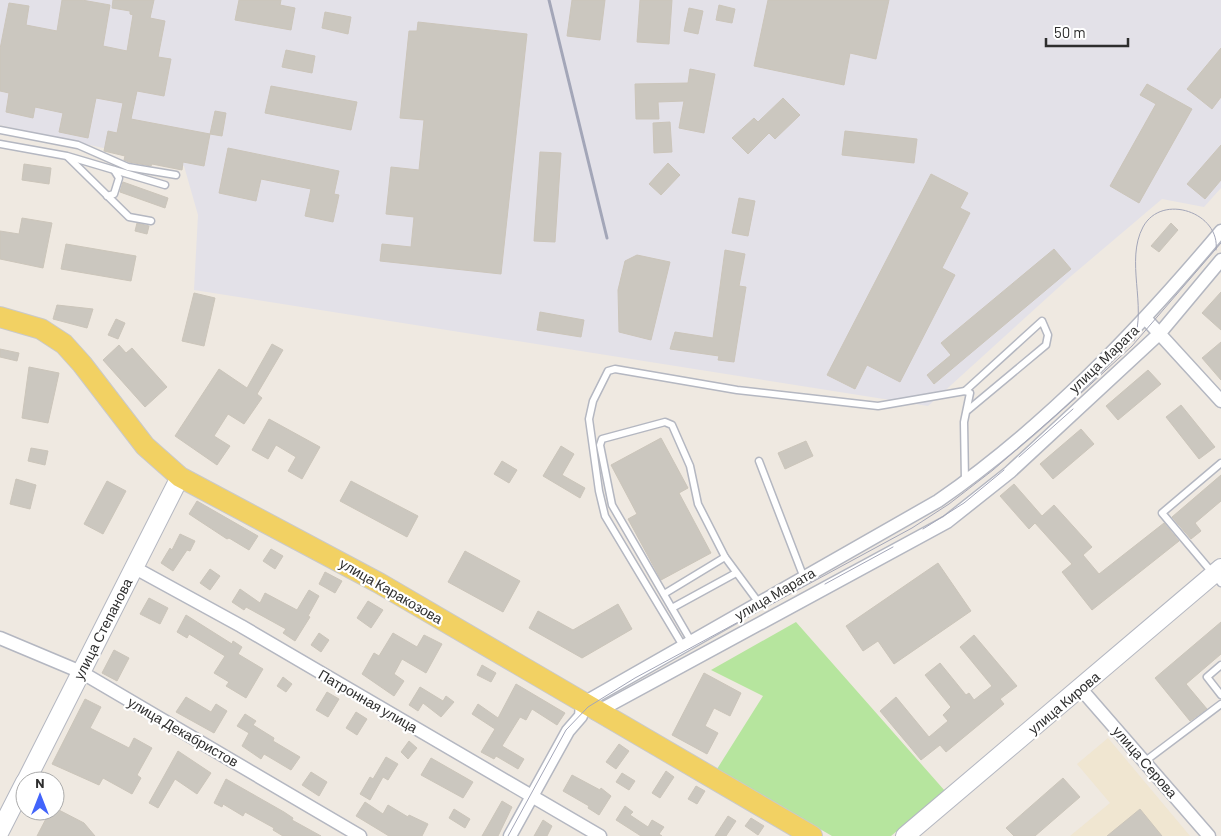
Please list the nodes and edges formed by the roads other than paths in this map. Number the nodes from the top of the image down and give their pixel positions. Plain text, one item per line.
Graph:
1 (0, 130) edge
2 (0, 144) edge
3 (67, 156) junction
4 (114, 170) junction
5 (176, 174) dead end
6 (165, 185) dead end
7 (107, 196) junction
8 (151, 221) dead end
9 (1221, 231) edge
10 (1221, 260) edge
11 (0, 317) edge
12 (1146, 319) junction
13 (1160, 333) junction
14 (965, 391) junction
15 (1221, 400) edge
16 (967, 410) junction
17 (759, 461) dead end
18 (1221, 463) edge
19 (975, 474) junction
20 (180, 478) junction
21 (965, 483) junction
22 (989, 489) junction
23 (725, 557) junction
24 (135, 568) junction
25 (736, 573) junction
26 (1219, 575) edge
27 (804, 578) junction
28 (664, 594) junction
29 (759, 603) junction
30 (672, 608) junction
31 (0, 638) edge
32 (687, 644) junction
33 (1221, 665) edge
34 (81, 672) junction
35 (1081, 689) junction
36 (1221, 695) edge
37 (1221, 704) edge
38 (587, 711) junction
39 (1144, 762) junction
40 (31, 771) edge
41 (532, 797) junction
42 (15, 802) edge
43 (0, 831) edge
44 (360, 836) edge
45 (510, 836) edge
46 (600, 836) edge
47 (812, 836) edge
48 (906, 836) edge
49 (1209, 836) edge

1 - 5 lane
2 - 3 lane
3 - 4 lane
3 - 7 lane
4 - 6 lane
4 - 7 lane
7 - 8 lane
9 - 12 street, улица Марата
10 - 13 street, улица Марата
11 - 20 main road, улица Каракозова
12 - 13 street
12 - 19 street, улица Марата
13 - 15 street
13 - 22 street, улица Марата
14 - 16 lane
14 - 16 lane
14 - 32 lane
16 - 21 lane
17 - 27 lane
18 - 26 lane
19 - 21 street, улица Марата
19 - 22 street
20 - 24 main road, улица Степанова
20 - 38 main road, улица Каракозова
21 - 27 street, улица Марата
22 - 38 street, улица Марата
23 - 25 lane
23 - 28 lane
23 - 28 lane
24 - 34 main road, улица Степанова
24 - 41 street, Патронная улица
25 - 29 lane
25 - 30 lane
26 - 35 main road, улица Кирова
27 - 29 street, улица Марата
28 - 30 lane
29 - 32 street, улица Марата
30 - 32 lane
31 - 34 street, улица Декабристов
32 - 38 street, улица Марата
33 - 36 lane
34 - 40 main road, улица Степанова
34 - 44 street, улица Декабристов
35 - 39 street, улица Серова
35 - 48 main road, улица Кирова
37 - 39 lane
38 - 41 street, улица Марата
38 - 47 main road, улица Каракозова
39 - 49 street, улица Серова
41 - 45 street, улица Марата
41 - 46 street, Патронная улица
42 - 43 main road, улица Степанова

